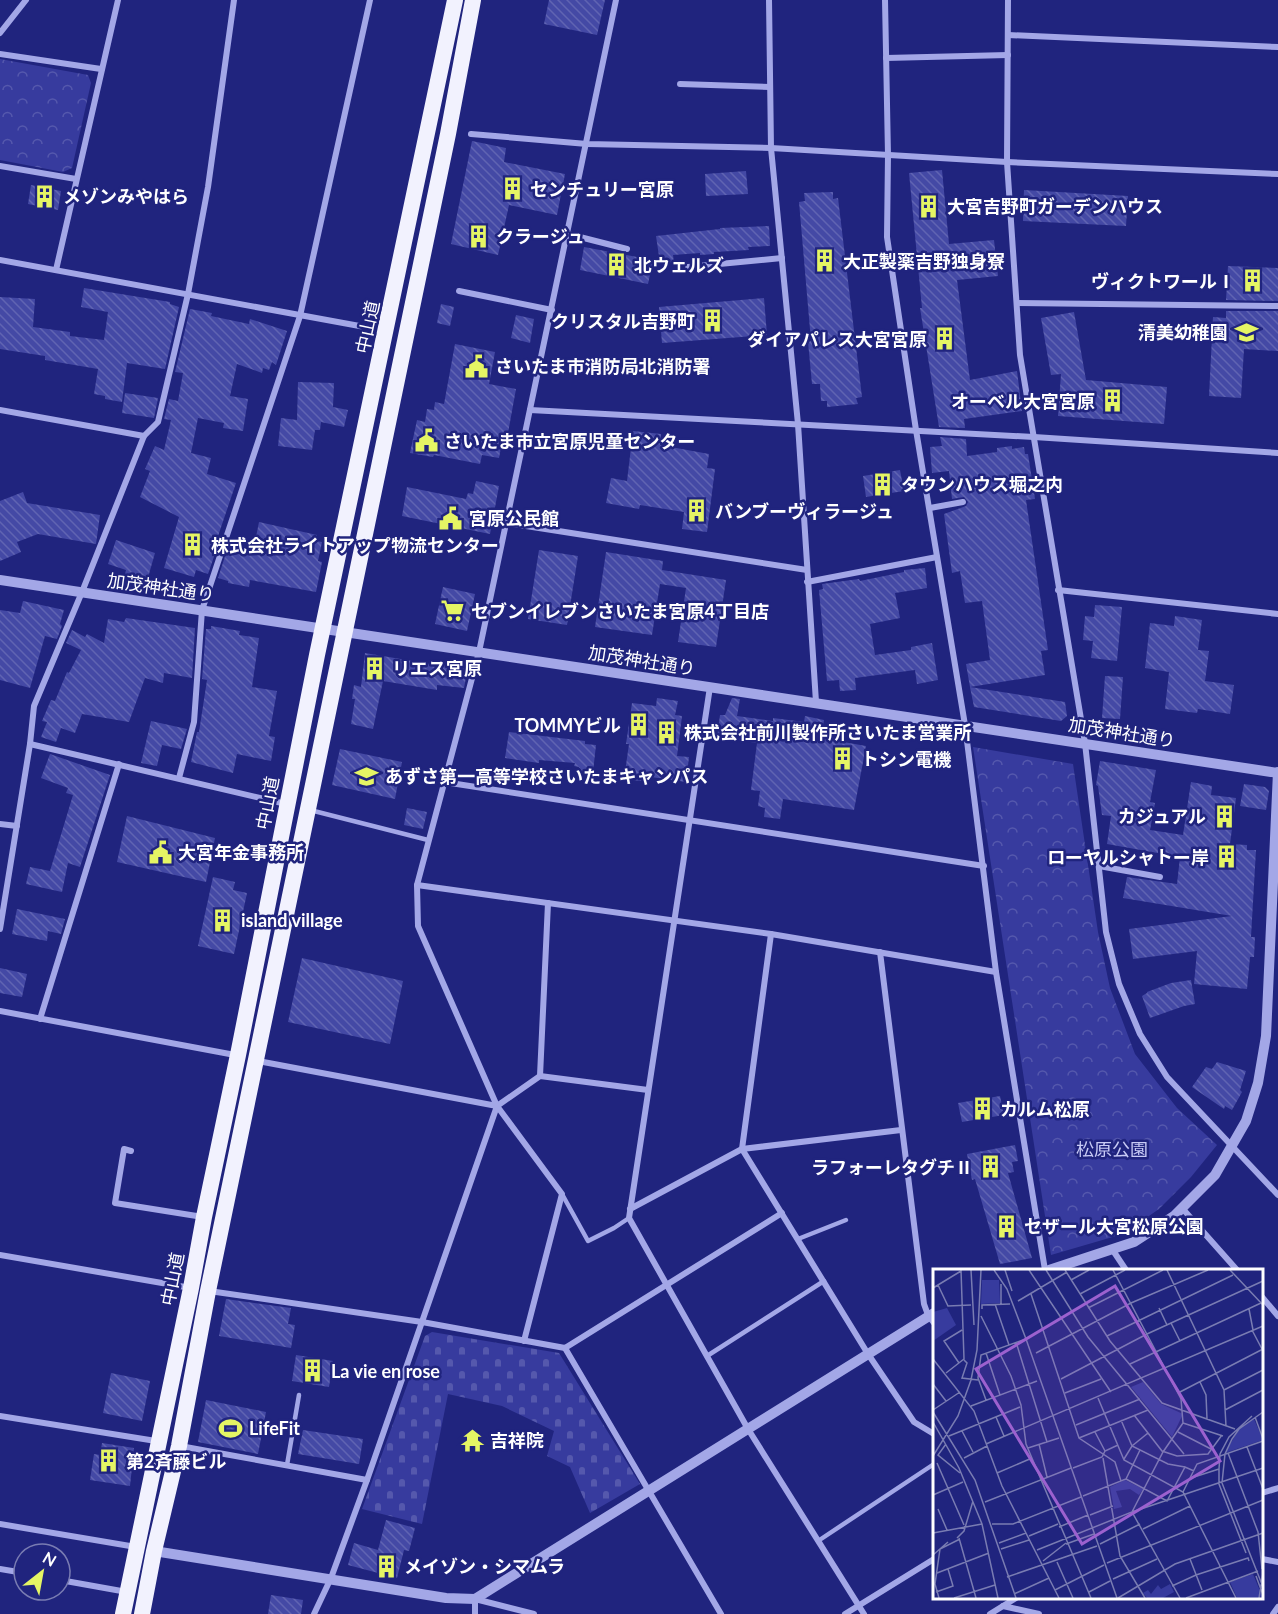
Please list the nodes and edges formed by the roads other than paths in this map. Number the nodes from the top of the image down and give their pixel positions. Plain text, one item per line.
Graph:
1 (26, 0) edge
2 (118, 0) edge
3 (234, 0) edge
4 (370, 0) edge
5 (455, 0) edge
6 (474, 0) edge
7 (616, 0) edge
8 (769, 0) edge
9 (885, 0) edge
10 (1008, 0) edge
11 (0, 33) edge
12 (1008, 35) junction
13 (1278, 47) edge
14 (0, 54) edge
15 (1008, 55) junction
16 (886, 58) junction
17 (101, 69) junction
18 (680, 84) dead end
19 (770, 87) junction
20 (471, 134) dead end
21 (587, 144) junction
22 (771, 148) junction
23 (888, 155) junction
24 (1007, 162) junction
25 (0, 166) edge
26 (1278, 174) edge
27 (76, 179) junction
28 (568, 234) junction
29 (627, 249) dead end
30 (782, 258) junction
31 (0, 260) edge
32 (688, 267) dead end
33 (56, 270) junction
34 (459, 291) dead end
35 (188, 294) junction
36 (1017, 303) junction
37 (1278, 306) edge
38 (552, 310) junction
39 (300, 315) junction
40 (365, 327) dead end
41 (0, 410) edge
42 (530, 410) junction
43 (798, 424) junction
44 (916, 430) junction
45 (144, 436) junction
46 (1034, 436) junction
47 (1278, 453) edge
48 (963, 502) dead end
49 (930, 508) junction
50 (507, 523) junction
51 (937, 557) junction
52 (807, 570) junction
53 (0, 580) edge
54 (807, 582) junction
55 (1058, 590) junction
56 (82, 592) junction
57 (202, 610) junction
58 (1278, 614) edge
59 (323, 628) junction
60 (344, 632) junction
61 (479, 652) junction
62 (710, 687) junction
63 (816, 702) junction
64 (965, 725) junction
65 (1085, 743) junction
66 (30, 744) junction
67 (119, 764) junction
68 (1278, 772) edge
69 (179, 778) junction
70 (444, 782) junction
71 (287, 804) junction
72 (308, 809) junction
73 (691, 820) junction
74 (0, 824) edge
75 (17, 826) junction
76 (428, 840) junction
77 (984, 866) junction
78 (1098, 866) junction
79 (1160, 877) dead end
80 (417, 885) junction
81 (548, 903) junction
82 (674, 920) junction
83 (0, 929) edge
84 (771, 934) junction
85 (880, 952) junction
86 (996, 972) junction
87 (1274, 983) edge
88 (0, 1011) edge
89 (40, 1019) junction
90 (238, 1055) junction
91 (256, 1061) junction
92 (540, 1076) junction
93 (648, 1090) junction
94 (497, 1106) junction
95 (901, 1130) junction
96 (1232, 1145) junction
97 (742, 1149) junction
98 (131, 1151) dead end
99 (562, 1194) junction
100 (1278, 1195) edge
101 (1182, 1208) junction
102 (630, 1209) junction
103 (782, 1213) junction
104 (204, 1217) junction
105 (629, 1218) junction
106 (846, 1220) dead end
107 (798, 1239) junction
108 (1112, 1249) junction
109 (0, 1255) edge
110 (1047, 1269) edge
111 (1050, 1269) edge
112 (1125, 1269) edge
113 (1236, 1269) edge
114 (824, 1281) junction
115 (667, 1284) junction
116 (200, 1289) junction
117 (1263, 1298) edge
118 (1278, 1316) edge
119 (932, 1317) edge
120 (422, 1322) junction
121 (524, 1341) junction
122 (565, 1348) junction
123 (868, 1354) junction
124 (707, 1356) junction
125 (299, 1395) dead end
126 (0, 1416) edge
127 (748, 1430) junction
128 (933, 1433) edge
129 (159, 1442) junction
130 (179, 1446) junction
131 (287, 1465) junction
132 (933, 1465) edge
133 (367, 1480) junction
134 (1278, 1488) edge
135 (651, 1491) junction
136 (1263, 1492) edge
137 (0, 1524) edge
138 (818, 1541) junction
139 (137, 1547) junction
140 (154, 1551) junction
141 (1263, 1559) edge
142 (933, 1560) edge
143 (1278, 1562) edge
144 (331, 1578) junction
145 (72, 1582) edge
146 (128, 1592) junction
147 (475, 1599) junction
148 (1014, 1599) edge
149 (859, 1606) junction
150 (1003, 1606) junction
151 (1278, 1607) edge
152 (123, 1614) edge
153 (142, 1614) edge
154 (314, 1614) edge
155 (475, 1614) edge
156 (534, 1614) edge
157 (721, 1614) edge
158 (845, 1614) edge
159 (864, 1614) edge
160 (990, 1614) edge
161 (1039, 1614) edge
162 (1273, 1614) edge

1 - 11 street
2 - 17 street
3 - 35 street
4 - 39 street
5 - 59 highway, 中山道
6 - 60 highway, 中山道
7 - 21 street
8 - 19 street
9 - 16 street
10 - 12 street
12 - 13 street
12 - 15 street
14 - 17 street
15 - 16 street
15 - 24 street
16 - 23 street
17 - 27 street
18 - 19 street
19 - 22 street
20 - 21 street
21 - 22 street
21 - 28 street
22 - 23 street
22 - 30 street
23 - 24 street
23 - 44 street
24 - 26 street
24 - 36 street
25 - 27 street
27 - 33 street
28 - 29 street
28 - 38 street
30 - 32 street
30 - 43 street
31 - 33 street
33 - 35 street
34 - 38 street
35 - 39 street
35 - 45 street
36 - 37 street
36 - 46 street
38 - 42 street
39 - 40 street
39 - 57 street
41 - 45 street
42 - 43 street
42 - 50 street
43 - 44 street
43 - 52 street
44 - 46 street
44 - 49 street
45 - 56 street
46 - 47 street
46 - 55 street
48 - 49 street
49 - 51 street
50 - 52 street
50 - 61 street
51 - 54 street
51 - 64 street
52 - 54 street
53 - 56 street, 加茂神社通り
54 - 63 street
55 - 58 street
55 - 65 street
56 - 57 street, 加茂神社通り
56 - 66 street
57 - 59 street, 加茂神社通り
57 - 69 street
59 - 60 street, 加茂神社通り
59 - 71 highway, 中山道
60 - 61 street, 加茂神社通り
60 - 72 highway, 中山道
61 - 62 street, 加茂神社通り
61 - 70 street
62 - 63 street, 加茂神社通り
62 - 73 street
63 - 64 street, 加茂神社通り
64 - 65 street, 加茂神社通り
64 - 77 street
65 - 68 street, 加茂神社通り
65 - 78 street
66 - 67 street
66 - 75 street
67 - 69 street
67 - 89 street
68 - 87 street
69 - 71 street
70 - 73 street
70 - 76 street
71 - 90 highway, 中山道
72 - 76 lane
72 - 91 highway, 中山道
73 - 77 street
73 - 82 street
74 - 75 street
75 - 83 street
76 - 80 street
77 - 86 street
78 - 79 street
78 - 96 street
80 - 81 street
80 - 94 street
81 - 82 street
81 - 92 street
82 - 84 street
82 - 93 street
84 - 85 street
84 - 97 street
85 - 86 street
85 - 95 street
86 - 110 street
87 - 96 street
88 - 89 street
89 - 90 street
90 - 104 highway, 中山道
91 - 94 street
91 - 116 highway, 中山道
92 - 93 street
92 - 94 street
93 - 102 street
94 - 99 street
94 - 120 street
95 - 97 street
95 - 119 street
96 - 100 street
96 - 101 street
97 - 102 street
97 - 103 street
98 - 104 street
99 - 105 lane
99 - 121 street
101 - 108 street
101 - 113 street
102 - 105 street
103 - 107 street
103 - 115 street
104 - 116 highway, 中山道
105 - 115 street
106 - 107 lane
107 - 114 street
108 - 111 street
108 - 112 street
109 - 116 street
114 - 123 street
114 - 124 lane
115 - 122 street
115 - 124 street
116 - 120 street
116 - 129 highway, 中山道
116 - 130 highway, 中山道
117 - 118 street
119 - 123 street
120 - 121 street
120 - 133 street
121 - 122 street
122 - 135 street
123 - 127 street
123 - 128 street
124 - 127 street
125 - 131 lane
126 - 129 street
127 - 135 street
127 - 138 street
129 - 139 highway, 中山道
130 - 131 street
130 - 140 highway, 中山道
131 - 133 street
132 - 138 lane
133 - 144 street
134 - 136 street
135 - 147 street
135 - 157 street
137 - 139 street
138 - 149 street
139 - 140 street
139 - 146 highway, 中山道
140 - 144 street
140 - 153 highway, 中山道
141 - 143 street
142 - 149 street
144 - 147 street
144 - 154 street
145 - 146 street
146 - 152 highway, 中山道
147 - 155 street
147 - 156 street
148 - 150 street
149 - 158 street
149 - 159 street
150 - 160 street
150 - 161 street
151 - 162 street

